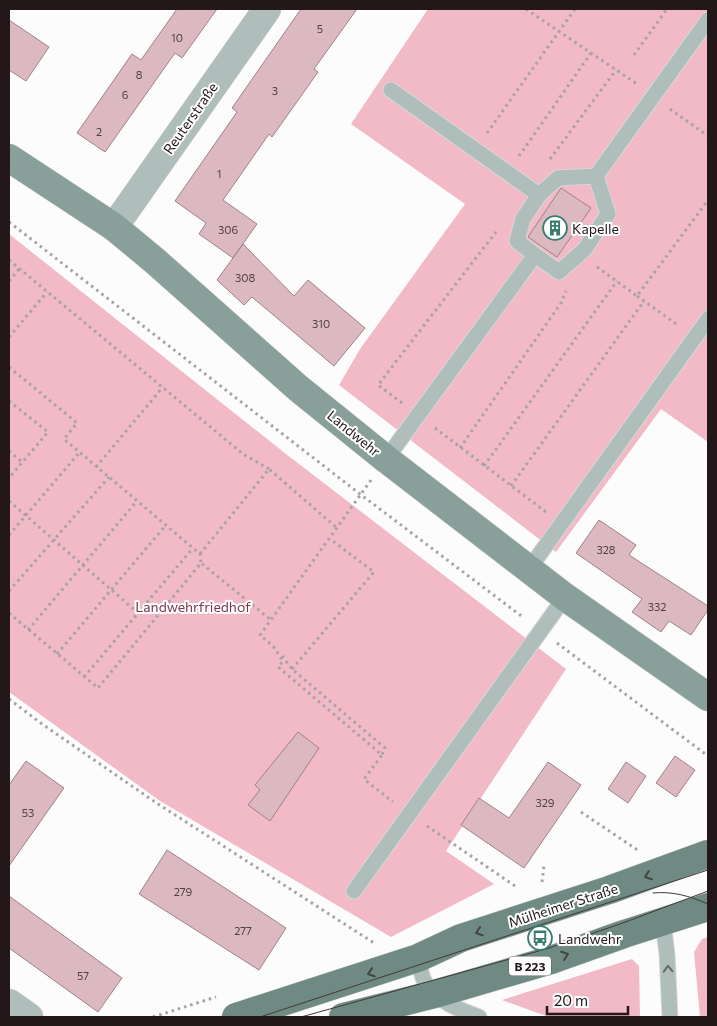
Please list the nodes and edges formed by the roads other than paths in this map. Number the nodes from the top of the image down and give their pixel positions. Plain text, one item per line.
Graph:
1 (267, 9) edge
2 (708, 20) edge
3 (391, 90) dead end
4 (9, 158) edge
5 (596, 176) junction
6 (534, 191) junction
7 (114, 227) junction
8 (535, 255) junction
9 (708, 319) edge
10 (386, 459) junction
11 (529, 569) junction
12 (566, 597) junction
13 (708, 697) edge
14 (708, 854) edge
15 (354, 892) dead end
16 (708, 907) edge
17 (663, 922) junction
18 (418, 958) junction
19 (435, 994) junction
20 (9, 1003) edge
21 (29, 1017) edge
22 (236, 1017) edge
23 (343, 1017) edge
24 (479, 1017) edge
25 (670, 1017) edge

1 - 7 street, Reuterstraße
2 - 5 lane
3 - 6 lane
4 - 7 street, Landwehr
5 - 6 lane
5 - 8 lane
6 - 8 lane
7 - 10 street, Landwehr
8 - 10 lane
9 - 11 lane
10 - 11 street, Landwehr
11 - 12 street, Landwehr
12 - 13 street, Landwehr
12 - 15 lane
14 -> 18 main road, Mülheimer Straße
16 - 17 main road, B 223
19 -> 17 main road, B 223
25 -> 17 lane
18 - 19 lane
18 -> 22 main road, Mülheimer Straße
19 - 23 main road, B 223
19 - 24 lane
20 - 21 street

